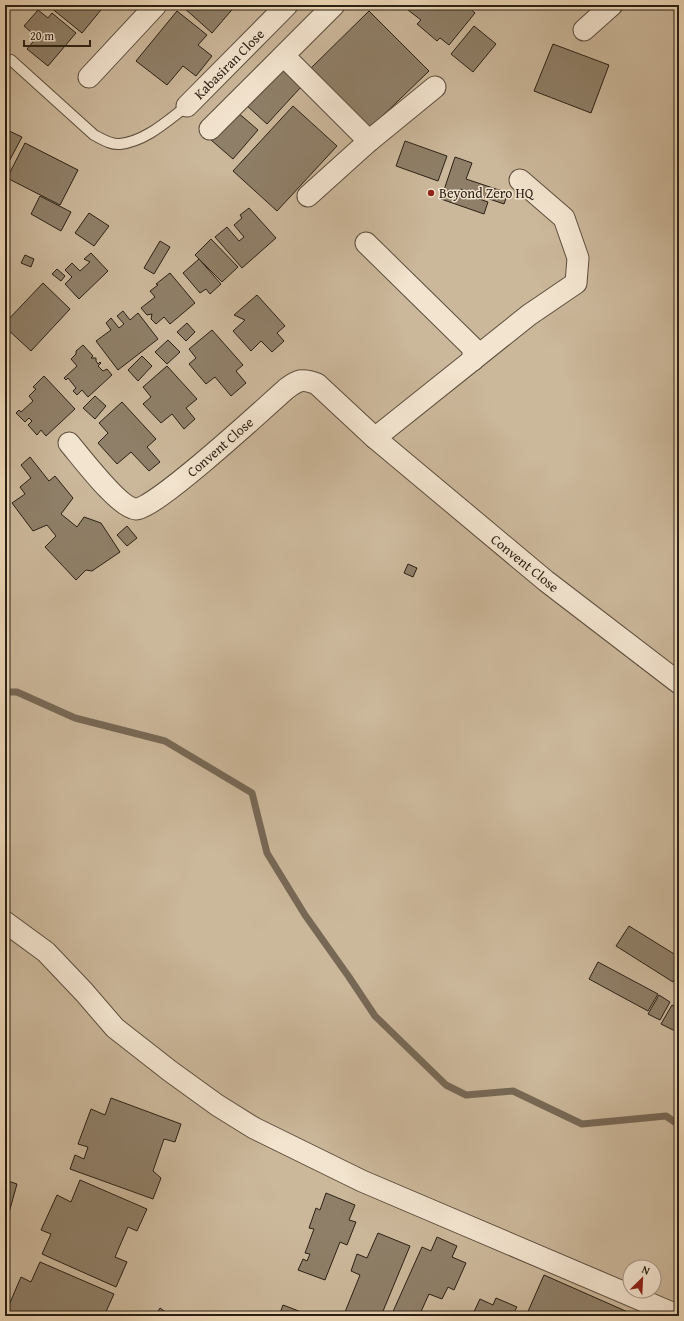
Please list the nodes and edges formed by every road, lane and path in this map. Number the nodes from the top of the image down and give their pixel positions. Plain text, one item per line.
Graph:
1 (156, 5) edge
2 (287, 5) edge
3 (334, 5) edge
4 (612, 5) edge
5 (584, 30) dead end
6 (284, 56) junction
7 (11, 60) dead end
8 (89, 77) dead end
9 (435, 87) dead end
10 (187, 106) joint
11 (210, 129) dead end
12 (369, 141) junction
13 (520, 180) dead end
14 (308, 196) dead end
15 (366, 243) dead end
16 (472, 360) junction
17 (374, 438) junction
18 (69, 443) dead end
19 (679, 683) edge
20 (5, 922) edge
21 (679, 1316) edge

1 - 8 street
2 - 10 street, Kabasiran Close
3 - 6 street
4 - 5 street
6 - 11 street
6 - 12 street
7 - 10 lane
9 - 12 street
12 - 14 street
13 - 16 street
15 - 16 street
16 - 17 street
17 - 18 street, Convent Close
17 - 19 street, Convent Close
20 - 21 street

